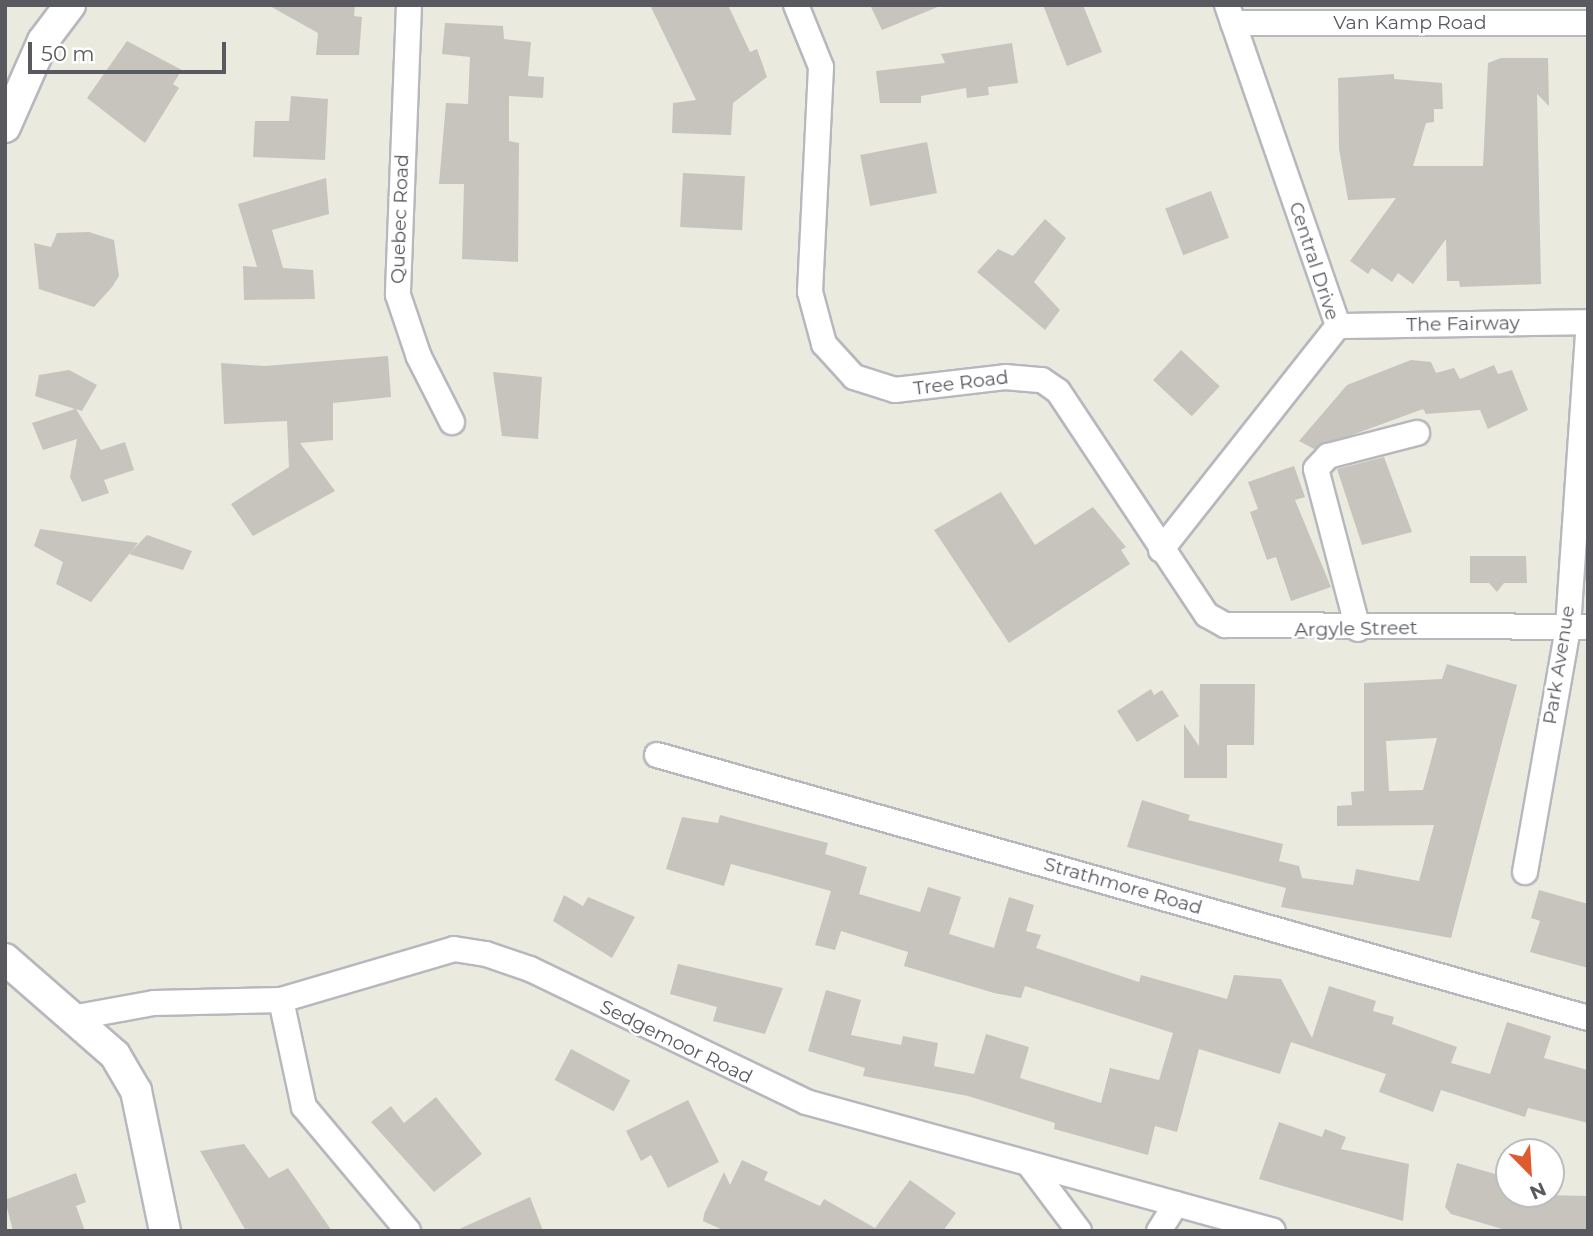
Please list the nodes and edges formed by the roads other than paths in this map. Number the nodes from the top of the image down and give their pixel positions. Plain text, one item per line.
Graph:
1 (70, 5) edge
2 (409, 5) edge
3 (796, 5) edge
4 (1230, 14) edge
5 (1588, 23) edge
6 (5, 127) edge
7 (1588, 322) edge
8 (1338, 326) junction
9 (1588, 330) edge
10 (452, 422) dead end
11 (1417, 433) dead end
12 (1161, 550) junction
13 (1578, 627) edge
14 (1358, 629) junction
15 (657, 755) dead end
16 (1525, 872) dead end
17 (5, 958) edge
18 (281, 1000) junction
19 (77, 1017) junction
20 (1588, 1018) edge
21 (1031, 1167) junction
22 (1176, 1204) junction
23 (165, 1231) edge
24 (408, 1231) edge
25 (1079, 1231) edge
26 (1159, 1231) edge
27 (1273, 1231) edge

1 - 6 street
2 - 10 street, Quebec Road
3 - 12 street, Tree Road
4 - 5 street, Van Kamp Road
4 - 8 street, Central Drive
7 - 8 street, The Fairway
8 - 12 street, Central Drive
9 - 13 street, Park Avenue
11 - 14 street
12 - 14 street, Argyle Street
13 - 14 street, Argyle Street
13 - 16 street, Park Avenue
15 - 20 street, Strathmore Road
17 - 19 street
18 - 19 street, Sedgemoor Road
18 - 21 street, Sedgemoor Road
18 - 24 street
19 - 23 street
21 - 22 street, Sedgemoor Road
21 - 25 street
22 - 26 street
22 - 27 street, Sedgemoor Road

